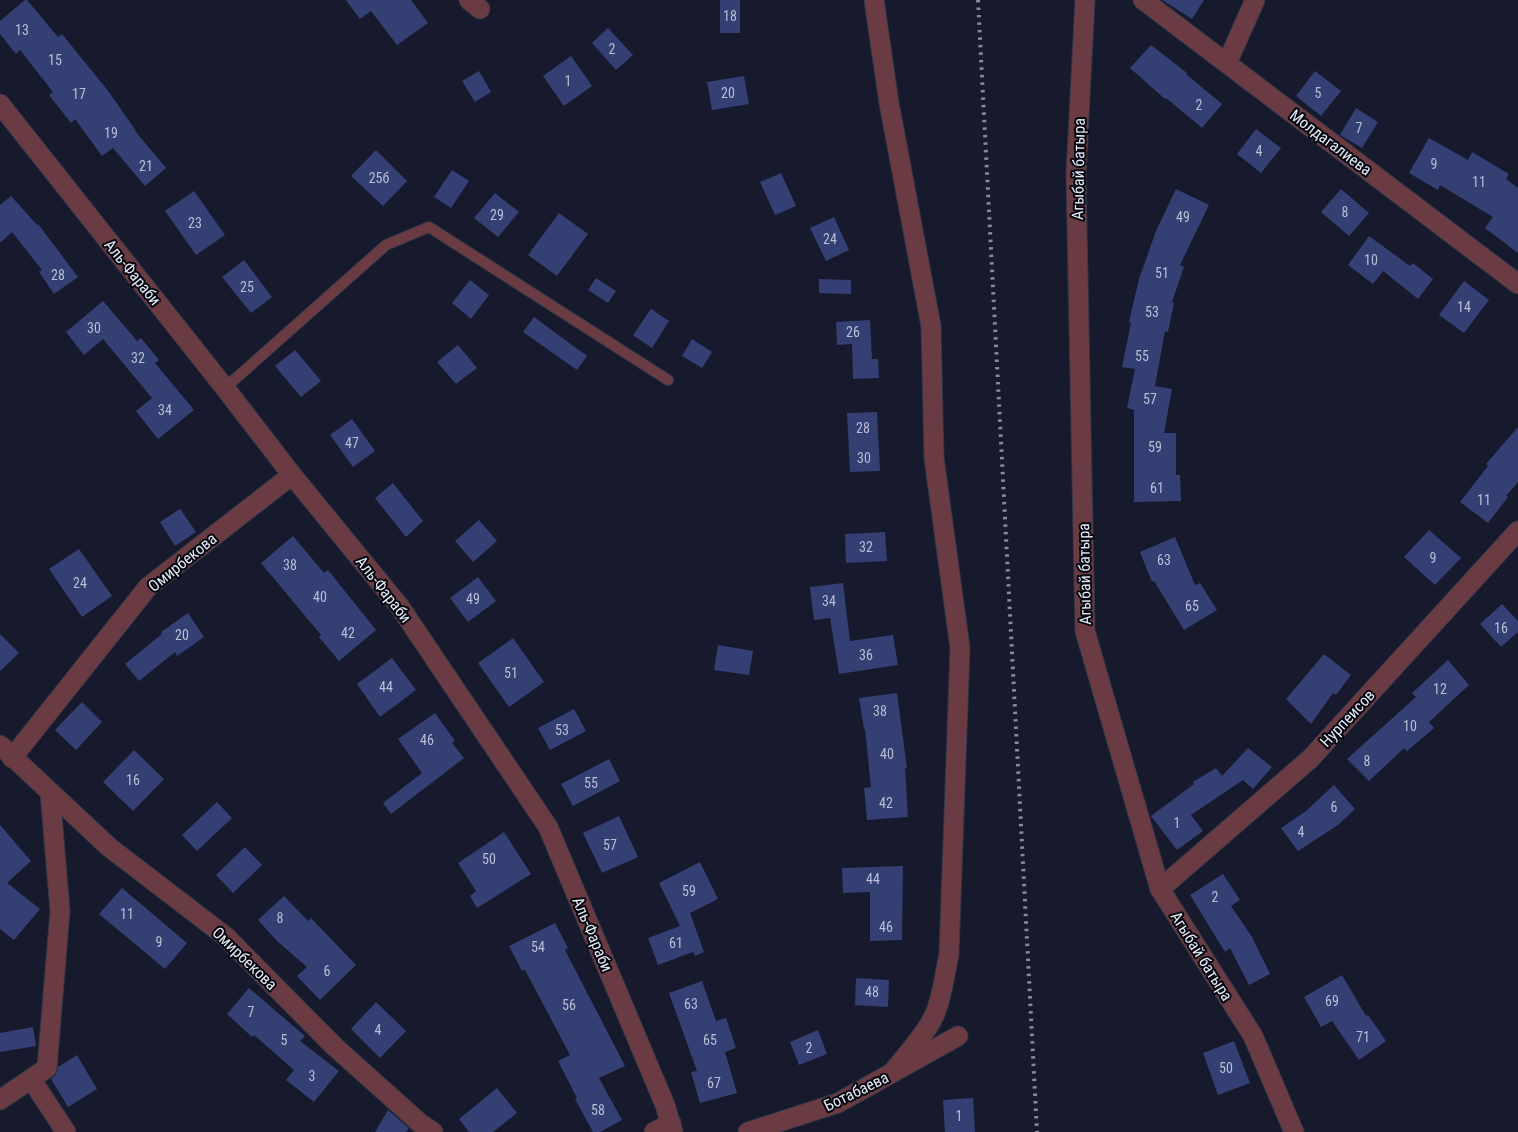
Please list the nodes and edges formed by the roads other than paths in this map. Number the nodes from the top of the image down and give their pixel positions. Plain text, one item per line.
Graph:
1 (874, 0) edge
2 (1085, 0) edge
3 (1143, 0) edge
4 (1255, 0) edge
5 (1226, 63) junction
6 (0, 104) edge
7 (1518, 284) edge
8 (668, 380) dead end
9 (225, 388) junction
10 (292, 475) junction
11 (1518, 531) edge
12 (6, 751) edge
13 (50, 792) junction
14 (1160, 888) junction
15 (958, 1036) dead end
16 (892, 1073) junction
17 (31, 1078) junction
18 (0, 1100) edge
19 (672, 1127) edge
20 (66, 1132) edge
21 (433, 1132) edge
22 (654, 1132) edge
23 (748, 1132) edge
24 (1294, 1132) edge

1 - 16 street
2 - 14 street, Агыбай батыра
3 - 5 street, Молдагалиева
4 - 5 street
5 - 7 street, Молдагалиева
6 - 9 street, Аль-Фараби
8 - 9 lane
9 - 10 street, Аль-Фараби
10 - 12 street, Омирбекова
10 - 19 street, Аль-Фараби
11 - 14 street, Нурпеисов
12 - 13 street, Омирбекова
13 - 17 street
13 - 21 street, Омирбекова
14 - 24 street, Агыбай батыра
15 - 16 street, Ботабаева
16 - 23 street, Ботабаева
17 - 18 street
17 - 20 street
19 - 22 street

